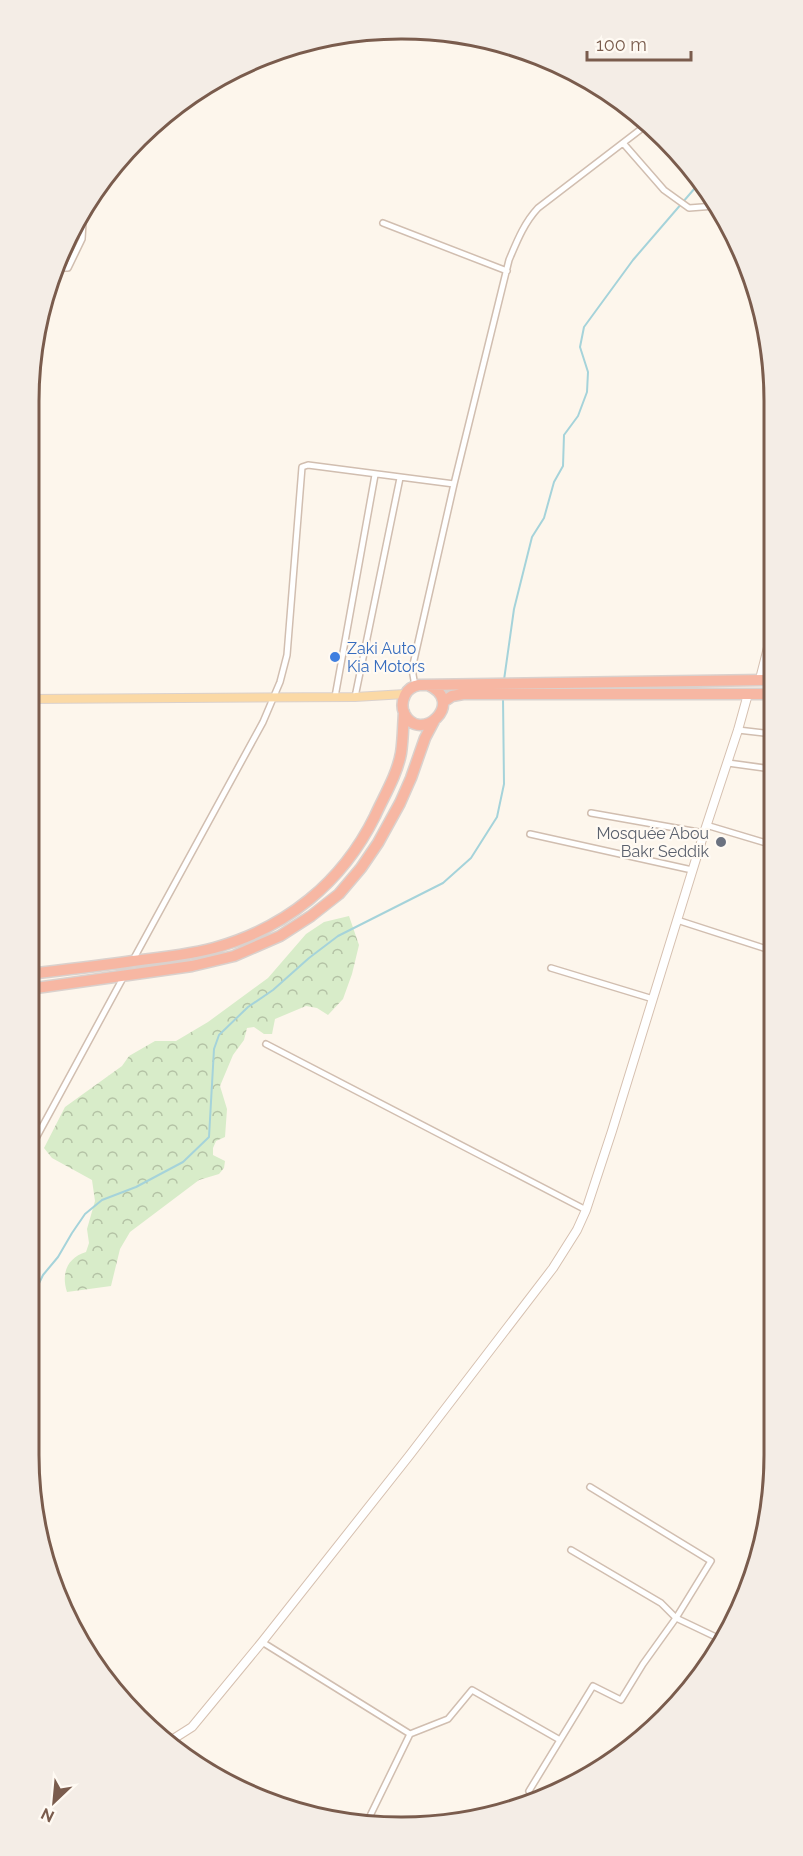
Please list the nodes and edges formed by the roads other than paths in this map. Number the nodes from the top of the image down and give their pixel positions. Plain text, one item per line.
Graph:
1 (641, 129) edge
2 (623, 143) junction
3 (707, 207) edge
4 (383, 223) dead end
5 (83, 230) edge
6 (65, 268) edge
7 (507, 271) junction
8 (375, 475) junction
9 (400, 478) junction
10 (454, 484) junction
11 (764, 663) edge
12 (760, 679) junction
13 (764, 679) edge
14 (429, 685) junction
15 (415, 686) junction
16 (494, 689) junction
17 (516, 689) junction
18 (405, 694) junction
19 (748, 694) junction
20 (764, 694) edge
21 (275, 697) junction
22 (335, 697) junction
23 (355, 697) junction
24 (39, 699) edge
25 (443, 702) junction
26 (404, 712) junction
27 (434, 722) junction
28 (738, 730) junction
29 (764, 733) edge
30 (728, 763) junction
31 (764, 768) edge
32 (591, 813) dead end
33 (705, 829) junction
34 (530, 834) dead end
35 (764, 843) edge
36 (692, 870) junction
37 (677, 920) junction
38 (764, 948) edge
39 (132, 961) junction
40 (551, 968) dead end
41 (39, 973) edge
42 (124, 976) junction
43 (39, 988) edge
44 (653, 999) junction
45 (266, 1044) dead end
46 (39, 1131) edge
47 (586, 1210) junction
48 (590, 1487) dead end
49 (571, 1550) dead end
50 (676, 1618) junction
51 (715, 1636) edge
52 (262, 1642) junction
53 (410, 1734) junction
54 (175, 1738) edge
55 (560, 1740) junction
56 (529, 1791) dead end
57 (370, 1815) edge

1 - 2 street
2 - 3 street
2 - 7 street
4 - 7 street
5 - 6 street
7 - 10 street
8 - 9 street
8 - 21 street
8 - 22 street
9 - 10 street
9 - 23 street
10 - 15 street
11 - 12 street
12 - 13 highway
12 - 17 highway
14 - 15 highway
14 - 16 highway
14 - 25 highway
15 - 18 highway
16 - 17 highway
16 - 25 highway
17 - 19 highway
18 - 23 main road
18 - 26 highway
19 - 20 highway
19 - 28 street
21 - 22 main road
21 - 24 main road
21 - 39 street
22 - 23 main road
25 - 27 highway
26 - 27 highway
26 - 39 highway
27 - 42 highway
28 - 29 street
28 - 30 street
30 - 31 street
30 - 33 street
32 - 33 street
33 - 35 street
33 - 36 street
34 - 36 street
36 - 37 street
37 - 38 street
37 - 44 street
39 - 41 highway
40 - 44 street
42 - 43 highway
42 - 46 street
44 - 47 street
45 - 47 street
47 - 52 street
48 - 50 street
49 - 50 street
50 - 51 street
50 - 55 street
52 - 53 street
52 - 54 street
53 - 55 street
53 - 57 street
55 - 56 street

